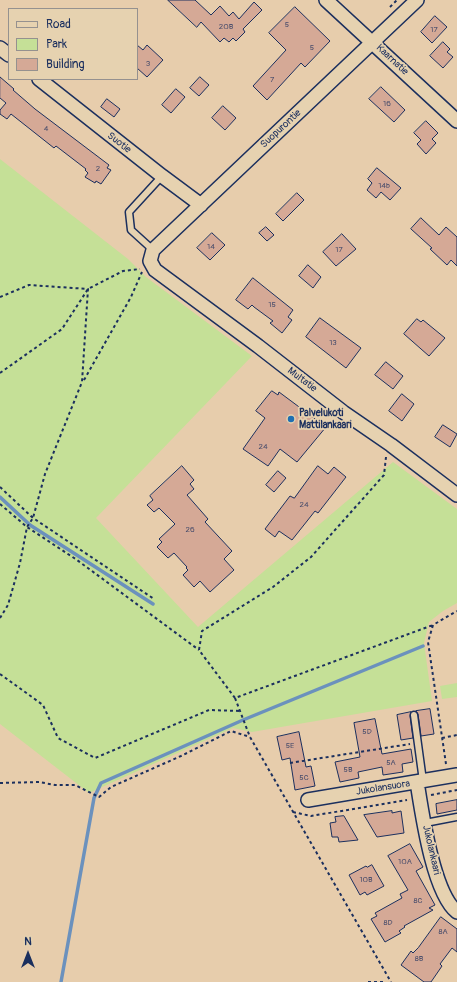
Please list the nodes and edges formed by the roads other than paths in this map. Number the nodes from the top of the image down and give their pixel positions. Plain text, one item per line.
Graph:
1 (326, 0) edge
2 (417, 0) edge
3 (373, 43) junction
4 (0, 48) edge
5 (8, 54) edge
6 (40, 80) edge
7 (457, 121) edge
8 (162, 176) junction
9 (201, 205) junction
10 (151, 256) junction
11 (457, 495) edge
12 (414, 715) dead end
13 (452, 775) edge
14 (420, 782) junction
15 (308, 800) dead end
16 (457, 817) edge
17 (425, 823) junction
18 (457, 912) edge

1 - 3 street, Kaarnatie
2 - 3 street, Suopurontie
3 - 7 street, Kaarnatie
3 - 9 street, Suopurontie
4 - 5 street
6 - 8 street, Suotie
8 - 9 street, Suotie
8 - 10 lane
9 - 10 street, Suopurontie
10 - 11 street, Multatie
12 - 14 lane
13 - 14 street, Jukolansuora
14 - 15 street, Jukolansuora
14 - 17 street, Jukolankaari
16 - 17 lane
17 - 18 street, Jukolankaari

